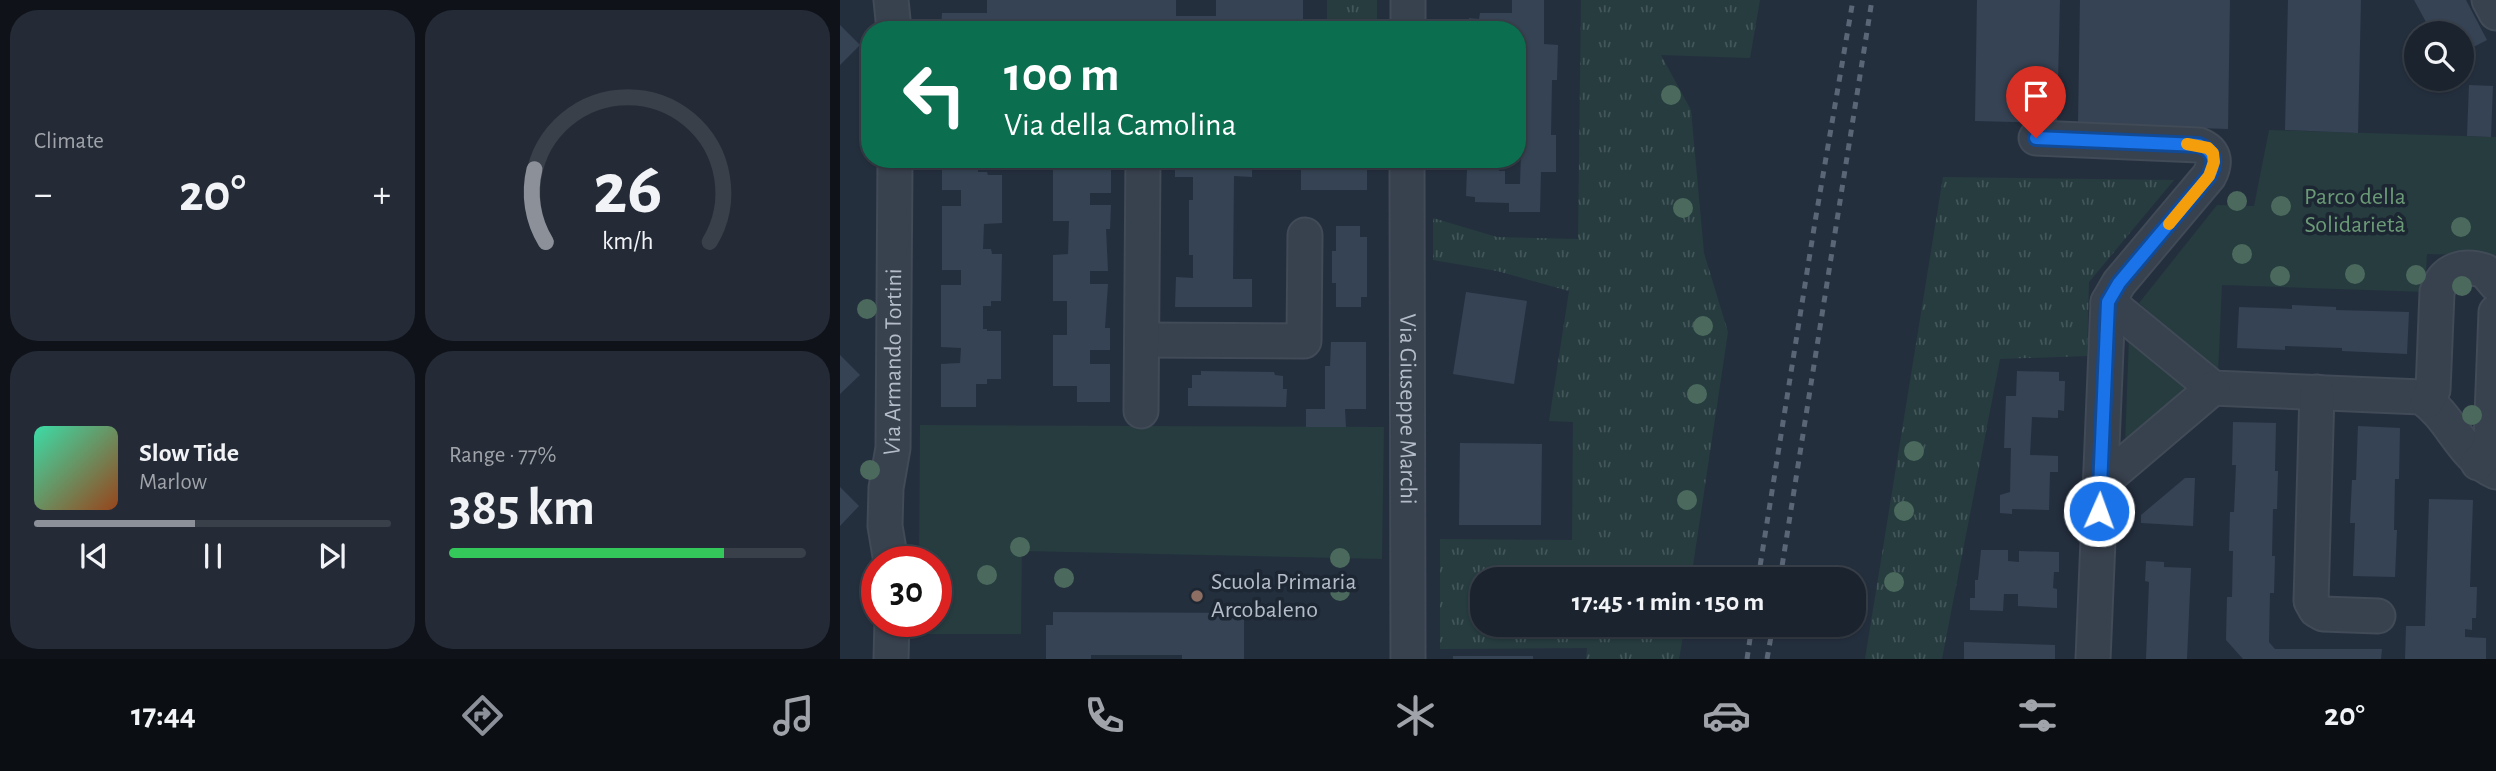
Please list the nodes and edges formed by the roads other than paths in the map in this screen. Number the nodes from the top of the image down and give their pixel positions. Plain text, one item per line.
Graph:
1 (891, 0) edge
2 (1408, 0) edge
3 (2489, 0) edge
4 (2496, 13) edge
5 (893, 21) edge
6 (1408, 21) edge
7 (2036, 138) dead end
8 (895, 168) edge
9 (1143, 168) edge
10 (1408, 168) edge
11 (1305, 235) dead end
12 (2496, 284) edge
13 (2108, 302) junction
14 (2496, 312) edge
15 (1142, 340) junction
16 (2213, 388) junction
17 (2317, 392) junction
18 (2427, 401) junction
19 (1141, 411) dead end
20 (2487, 467) edge
21 (2100, 484) junction
22 (888, 546) edge
23 (2378, 616) dead end
24 (891, 637) edge
25 (891, 659) edge
26 (1408, 659) edge
27 (2093, 659) edge

1 - 5 street
2 - 6 street
3 - 4 street
7 - 13 street
8 - 22 street, Via Armando Tortini
9 - 15 street
10 - 26 street, Via Giuseppe Marchi
11 - 15 street
12 - 18 street
13 - 16 street
13 - 21 street
14 - 20 street
15 - 19 street
16 - 17 street
16 - 21 street
17 - 18 street
17 - 23 street
18 - 20 street
21 - 27 street
24 - 25 street

